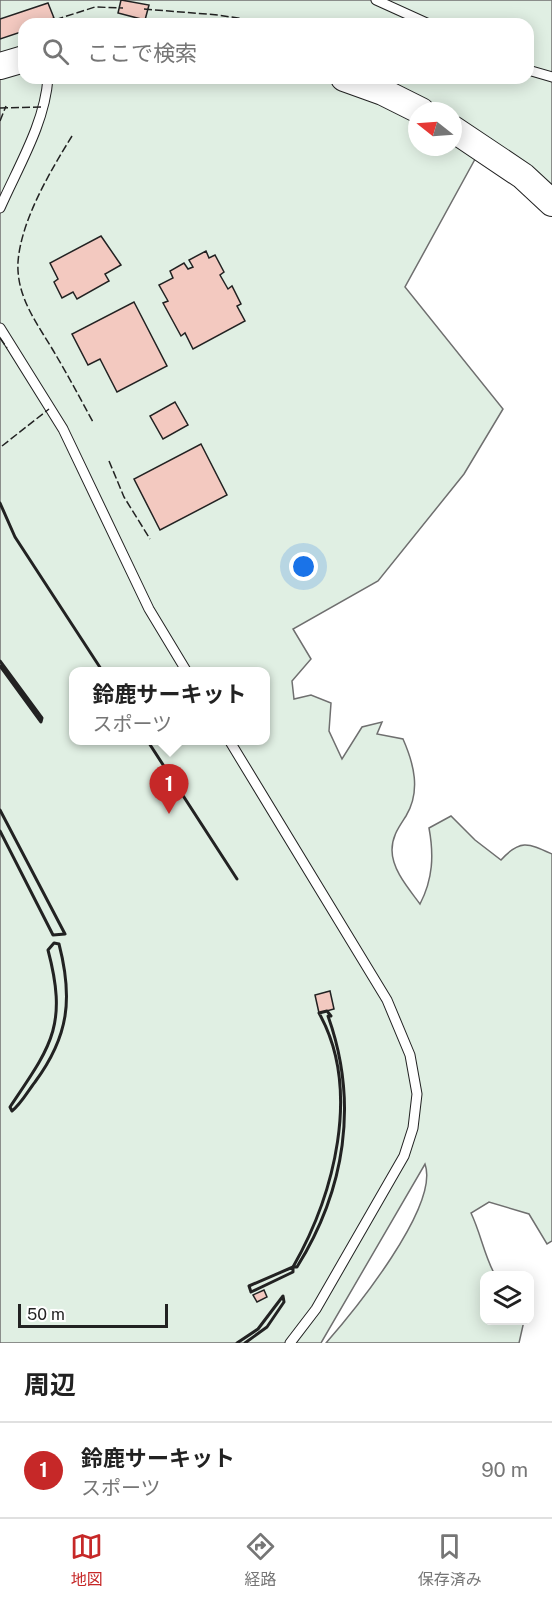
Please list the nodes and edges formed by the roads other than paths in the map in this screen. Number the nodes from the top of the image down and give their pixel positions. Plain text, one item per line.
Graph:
1 (376, 0) edge
2 (416, 18) edge
3 (18, 61) edge
4 (0, 66) edge
5 (534, 72) edge
6 (552, 76) edge
7 (47, 84) edge
8 (361, 84) edge
9 (408, 104) edge
10 (462, 135) edge
11 (552, 203) edge
12 (0, 208) edge
13 (0, 328) edge
14 (184, 667) edge
15 (231, 745) edge
16 (290, 1343) edge

1 - 2 lane
3 - 4 main road
5 - 6 lane
7 - 12 lane
8 - 9 main road
10 - 11 main road
13 - 14 lane
15 - 16 lane

